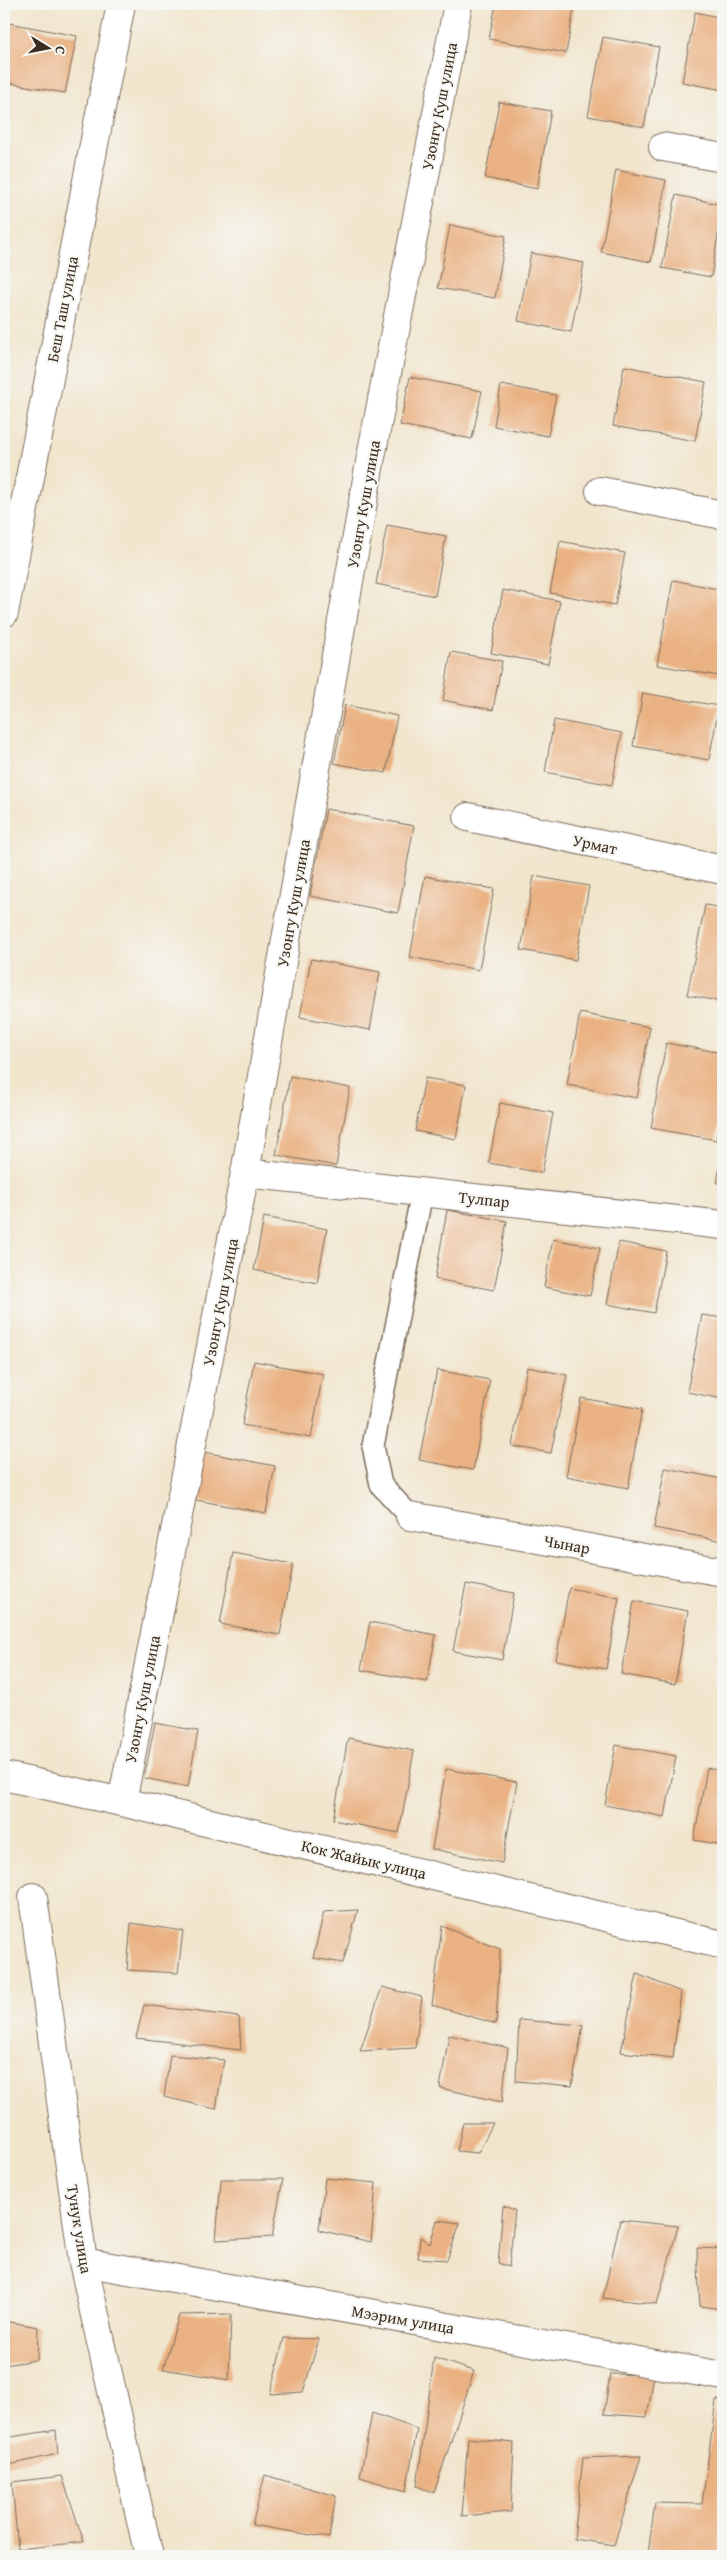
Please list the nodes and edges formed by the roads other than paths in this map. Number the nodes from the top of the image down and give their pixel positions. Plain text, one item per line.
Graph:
1 (120, 4) edge
2 (458, 4) edge
3 (663, 147) dead end
4 (723, 158) edge
5 (600, 492) dead end
6 (723, 515) edge
7 (4, 613) edge
8 (468, 817) dead end
9 (723, 870) edge
10 (245, 1173) junction
11 (422, 1192) junction
12 (723, 1225) edge
13 (410, 1516) joint
14 (723, 1572) edge
15 (4, 1776) edge
16 (122, 1802) junction
17 (33, 1897) dead end
18 (723, 1946) edge
19 (83, 2262) junction
20 (723, 2376) edge
21 (149, 2556) edge

1 - 7 street, Беш Таш улица
2 - 10 street, Узонгу Куш улица
3 - 4 street
5 - 6 street
8 - 9 street, Урмат
10 - 11 street, Тулпар
10 - 16 street, Узонгу Куш улица
11 - 12 street, Тулпар
11 - 13 lane
13 - 14 street, Чынар
15 - 16 street, Кок Жайык улица
16 - 18 street, Кок Жайык улица
17 - 19 street, Тунук улица
19 - 20 street, Мээрим улица
19 - 21 street, Тунук улица

